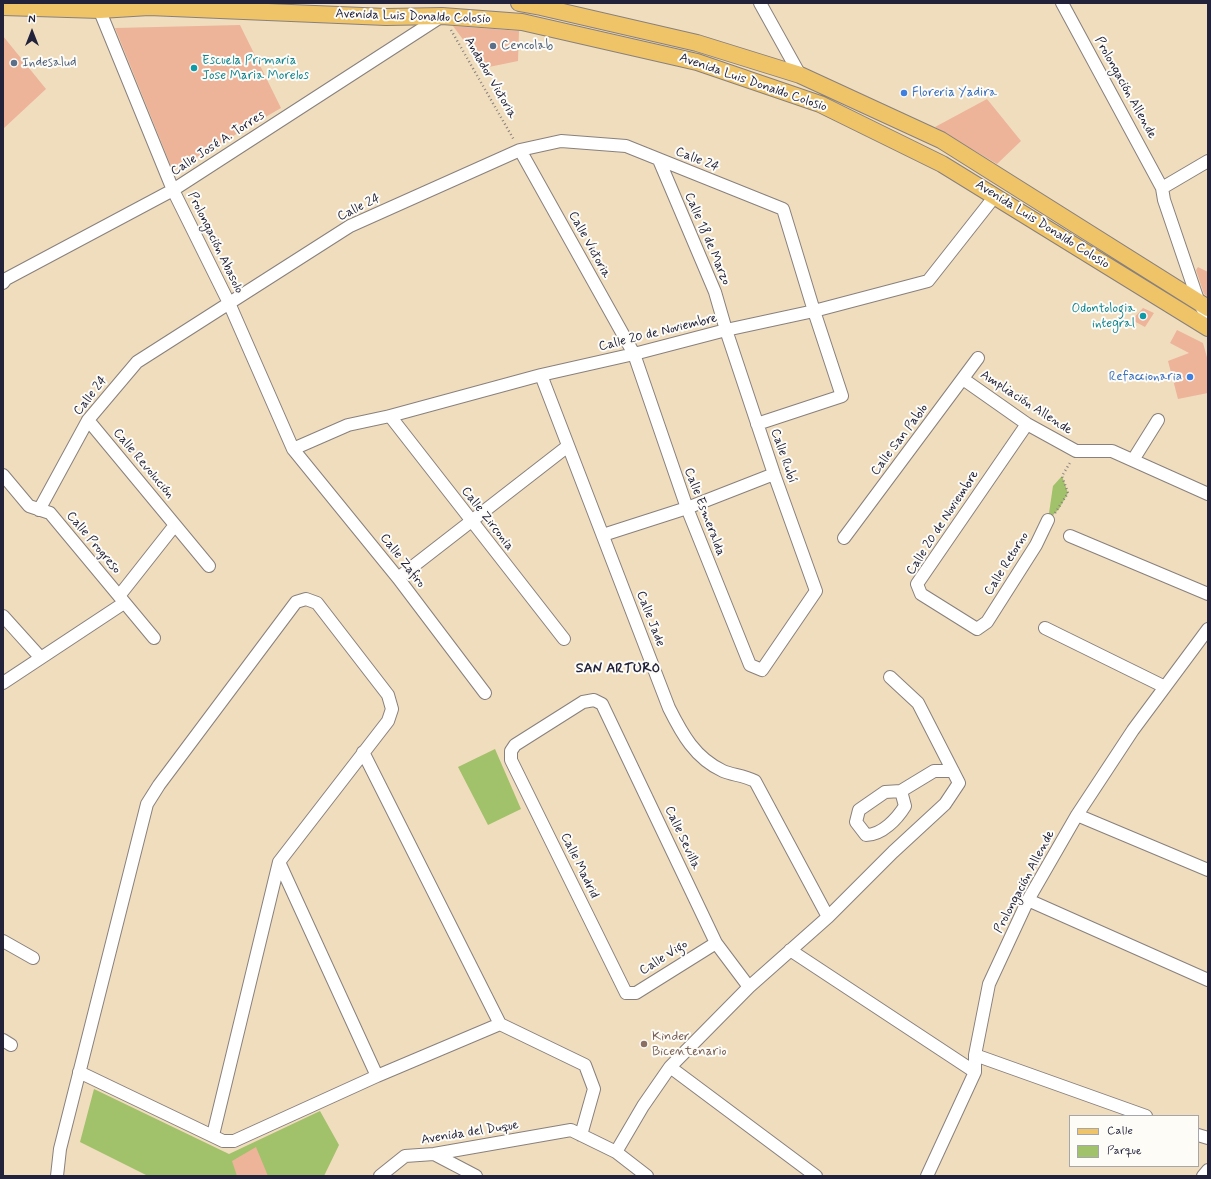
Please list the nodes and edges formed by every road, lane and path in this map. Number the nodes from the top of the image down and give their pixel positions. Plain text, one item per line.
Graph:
1 (519, 3) edge
2 (760, 3) edge
3 (1062, 3) edge
4 (98, 6) edge
5 (3, 7) edge
6 (442, 16) junction
7 (800, 75) junction
8 (520, 150) junction
9 (659, 160) junction
10 (1208, 161) edge
11 (1162, 188) junction
12 (173, 190) junction
13 (995, 196) junction
14 (3, 283) edge
15 (229, 303) junction
16 (1203, 306) edge
17 (814, 311) junction
18 (1208, 318) edge
19 (1208, 328) edge
20 (726, 330) junction
21 (634, 354) junction
22 (978, 358) dead end
23 (541, 375) junction
24 (963, 379) junction
25 (390, 416) junction
26 (88, 420) junction
27 (1158, 420) dead end
28 (757, 424) junction
29 (1027, 424) junction
30 (568, 446) junction
31 (293, 449) junction
32 (1076, 451) junction
33 (1133, 460) junction
34 (774, 474) junction
35 (3, 476) edge
36 (1208, 494) edge
37 (687, 508) junction
38 (39, 510) junction
39 (470, 520) junction
40 (1048, 520) joint
41 (175, 525) junction
42 (603, 535) junction
43 (1070, 536) dead end
44 (844, 538) dead end
45 (210, 566) dead end
46 (398, 578) junction
47 (1208, 594) edge
48 (121, 599) junction
49 (3, 616) edge
50 (987, 622) joint
51 (1045, 628) dead end
52 (1208, 629) edge
53 (154, 638) dead end
54 (564, 639) dead end
55 (40, 657) junction
56 (762, 670) joint
57 (890, 677) dead end
58 (3, 683) edge
59 (1165, 687) junction
60 (485, 694) dead end
61 (511, 751) joint
62 (363, 752) junction
63 (953, 771) junction
64 (901, 791) dead end
65 (1077, 815) junction
66 (279, 862) junction
67 (1208, 870) edge
68 (1028, 900) junction
69 (828, 917) junction
70 (3, 941) edge
71 (716, 943) junction
72 (790, 950) junction
73 (33, 958) dead end
74 (1208, 980) edge
75 (749, 987) junction
76 (626, 993) joint
77 (500, 1024) junction
78 (975, 1055) junction
79 (670, 1067) junction
80 (79, 1072) junction
81 (975, 1072) junction
82 (377, 1076) junction
83 (1143, 1115) edge
84 (576, 1133) junction
85 (213, 1135) junction
86 (616, 1152) junction
87 (434, 1154) junction
88 (1208, 1170) edge
89 (57, 1176) edge
90 (380, 1176) edge
91 (476, 1176) edge
92 (647, 1176) edge
93 (816, 1176) edge
94 (928, 1176) edge
95 (1203, 1176) edge

1 - 7 main road, Avenida Luis Donaldo Colosio
2 - 7 street
3 - 11 street, Prolongación Allende
4 - 5 main road, Avenida Luis Donaldo Colosio
4 - 6 main road, Avenida Luis Donaldo Colosio
4 - 12 street, Prolongación Abasolo
6 - 8 path, Andador Victoria
6 - 12 street, Calle José A. Torres
6 - 13 main road, Avenida Luis Donaldo Colosio
7 - 16 main road, Avenida Luis Donaldo Colosio
8 - 9 street, Calle 24
8 - 15 street, Calle 24
8 - 21 street, Calle Victoria
9 - 17 street, Calle 24
9 - 20 street, Calle 18 de Marzo
10 - 11 street
11 - 16 street, Prolongación Allende
12 - 14 street, Calle José A. Torres
12 - 15 street, Prolongación Abasolo
13 - 17 street, Calle 20 de Noviembre
13 - 19 main road, Avenida Luis Donaldo Colosio
15 - 26 street, Calle 24
15 - 31 street, Prolongación Abasolo
16 - 18 street, Prolongación Allende
17 - 20 street, Calle 20 de Noviembre
17 - 28 street
20 - 21 street, Calle 20 de Noviembre
20 - 28 street, Calle Rubí
21 - 23 street, Calle 20 de Noviembre
21 - 37 street, Calle Esmeralda
22 - 24 street, Calle San Pablo
23 - 25 street, Calle 20 de Noviembre
23 - 30 street, Calle Jade
24 - 29 street, Ampliación Allende
24 - 44 street, Calle San Pablo
25 - 31 street, Calle 20 de Noviembre
25 - 39 street, Calle Zirconia
26 - 38 street, Calle 24
26 - 41 street, Calle Revolución
27 - 33 street
28 - 34 street, Calle Rubí
29 - 32 street, Ampliación Allende
29 - 50 street, Calle 20 de Noviembre
30 - 39 street
30 - 42 street, Calle Jade
31 - 46 street, Calle Zafiro
32 - 33 street, Ampliación Allende
32 - 40 path
33 - 36 street, Ampliación Allende
34 - 37 street
34 - 56 street, Calle Rubí
35 - 38 street, Calle Progreso
37 - 42 street
37 - 56 street, Calle Esmeralda
38 - 48 street, Calle Progreso
39 - 46 street
39 - 54 street, Calle Zirconia
40 - 50 street, Calle Retorno
41 - 45 street, Calle Revolución
41 - 48 street
42 - 69 street, Calle Jade
43 - 47 street
46 - 60 street, Calle Zafiro
48 - 53 street, Calle Progreso
48 - 55 street
49 - 55 street
51 - 59 street
52 - 59 street, Prolongación Allende
55 - 58 street
57 - 63 street
59 - 65 street, Prolongación Allende
61 - 71 street, Calle Sevilla
61 - 76 street, Calle Madrid
62 - 66 street
62 - 77 street
62 - 80 street
63 - 64 street
63 - 69 street
65 - 67 street
65 - 68 street, Prolongación Allende
66 - 82 street
66 - 85 street
68 - 74 street
68 - 78 street, Prolongación Allende
69 - 72 street
70 - 73 street
71 - 75 street, Calle Sevilla
71 - 76 street, Calle Vigo
72 - 75 street
72 - 81 street
75 - 79 street
77 - 82 street
77 - 84 street
78 - 81 street, Prolongación Allende
78 - 83 street
79 - 86 street
79 - 93 street
80 - 85 street
80 - 89 street
81 - 94 street, Prolongación Allende
82 - 85 street
84 - 86 street
84 - 87 street, Avenida del Duque
86 - 92 street
87 - 90 street, Avenida del Duque
87 - 91 street
88 - 95 street

